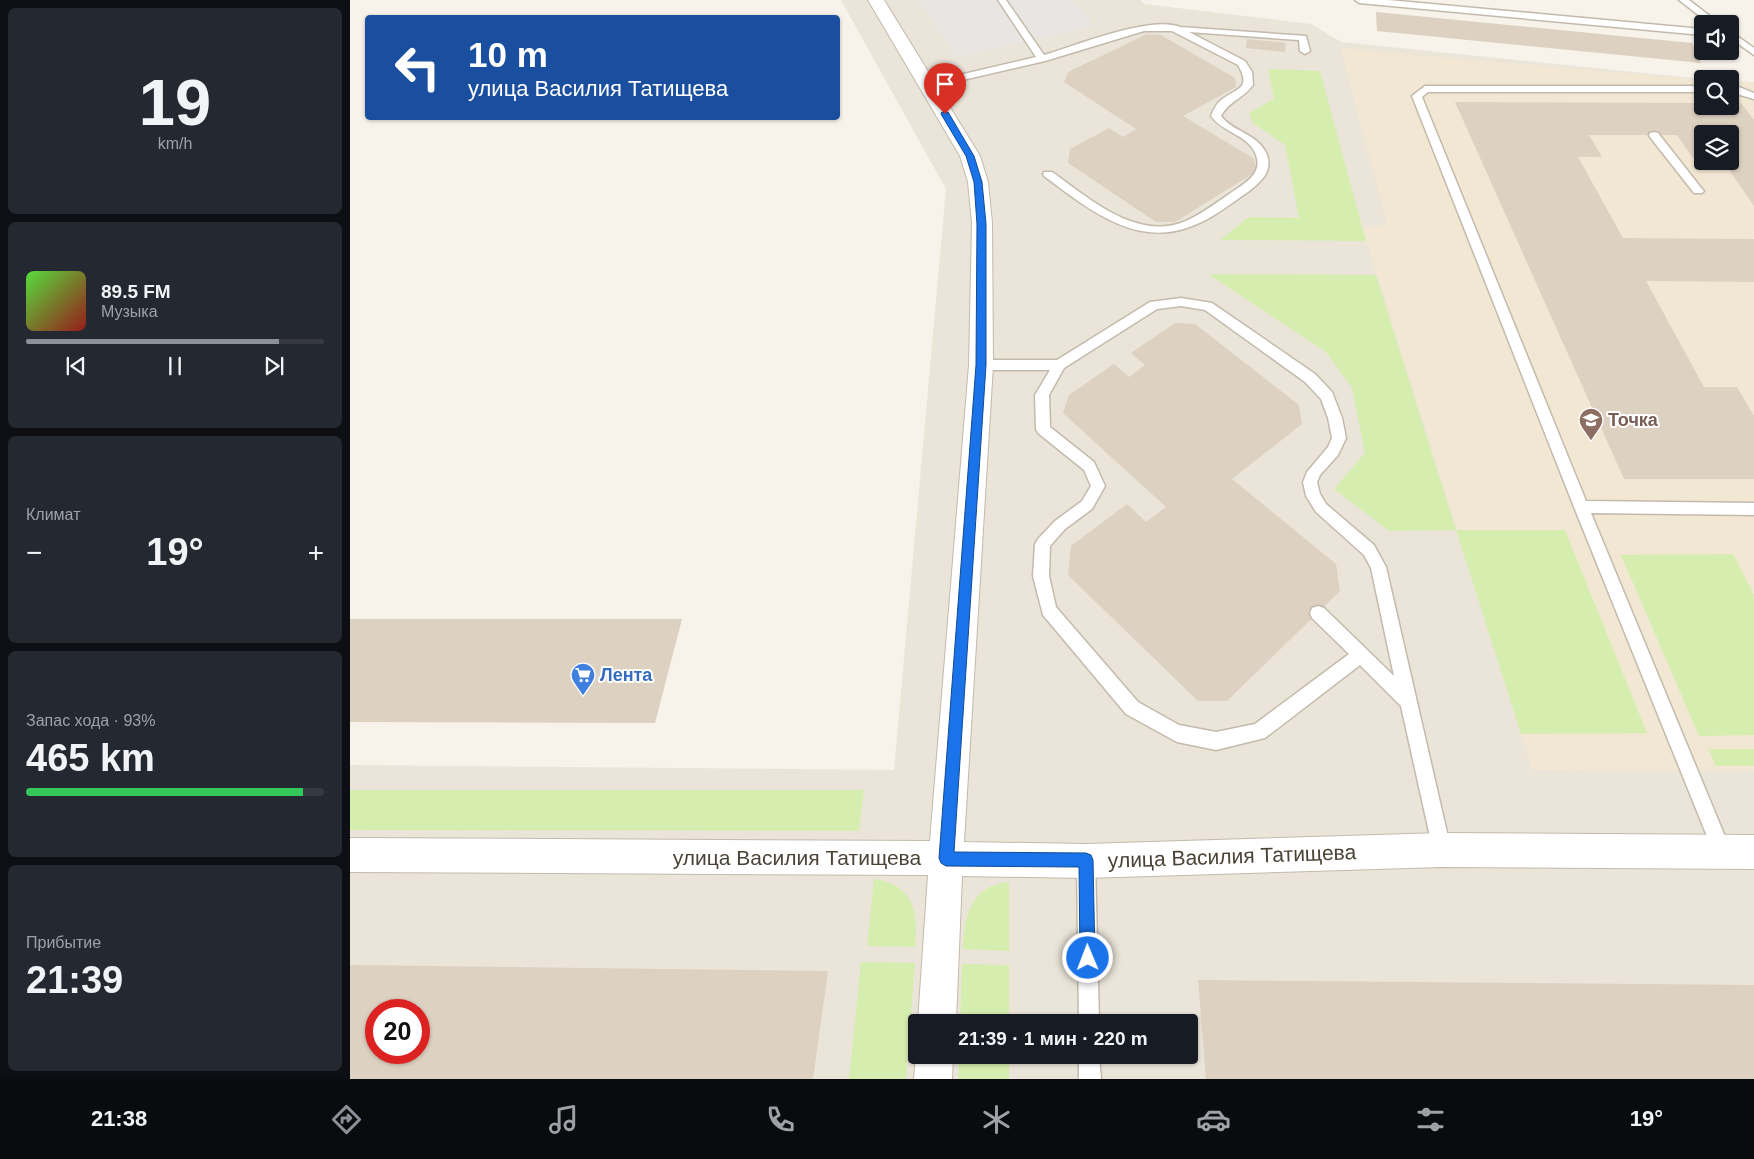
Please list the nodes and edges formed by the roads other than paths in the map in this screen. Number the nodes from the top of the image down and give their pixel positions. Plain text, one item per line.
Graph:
1 (876, 0) edge
2 (1002, 0) edge
3 (1359, 0) edge
4 (1683, 0) edge
5 (1704, 15) edge
6 (1174, 28) junction
7 (1694, 31) edge
8 (1739, 41) edge
9 (1305, 51) dead end
10 (1754, 52) edge
11 (1042, 59) junction
12 (928, 86) junction
13 (1625, 89) junction
14 (1694, 89) edge
15 (1739, 90) edge
16 (1754, 96) edge
17 (1633, 102) dead end
18 (1654, 135) dead end
19 (1048, 174) dead end
20 (1698, 191) dead end
21 (981, 365) junction
22 (1059, 365) junction
23 (1581, 507) junction
24 (1754, 509) edge
25 (1318, 613) dead end
26 (1361, 655) junction
27 (1409, 702) junction
28 (1442, 850) junction
29 (1738, 851) edge
30 (350, 855) edge
31 (946, 858) junction
32 (1086, 860) junction
33 (936, 1014) edge
34 (1089, 1014) edge
35 (934, 1064) edge
36 (1089, 1064) edge
37 (933, 1079) edge
38 (1090, 1079) edge

1 - 12 street
2 - 11 lane
3 - 7 lane
4 - 5 lane
6 - 9 lane
6 - 11 lane
6 - 19 lane
8 - 10 lane
11 - 12 lane
12 - 21 street
13 - 14 lane
13 - 17 lane
13 - 23 lane
15 - 16 lane
18 - 20 lane
21 - 22 lane
21 - 31 street
22 - 26 lane
22 - 27 lane
23 - 24 lane
23 - 29 lane
25 - 26 lane
26 - 27 lane
27 - 28 lane
28 - 29 street, улица Василия Татищева
28 - 32 street, улица Василия Татищева
30 - 31 street, улица Василия Татищева
31 - 32 street, улица Василия Татищева
31 - 33 street
32 - 34 lane
35 - 37 street
36 - 38 lane

